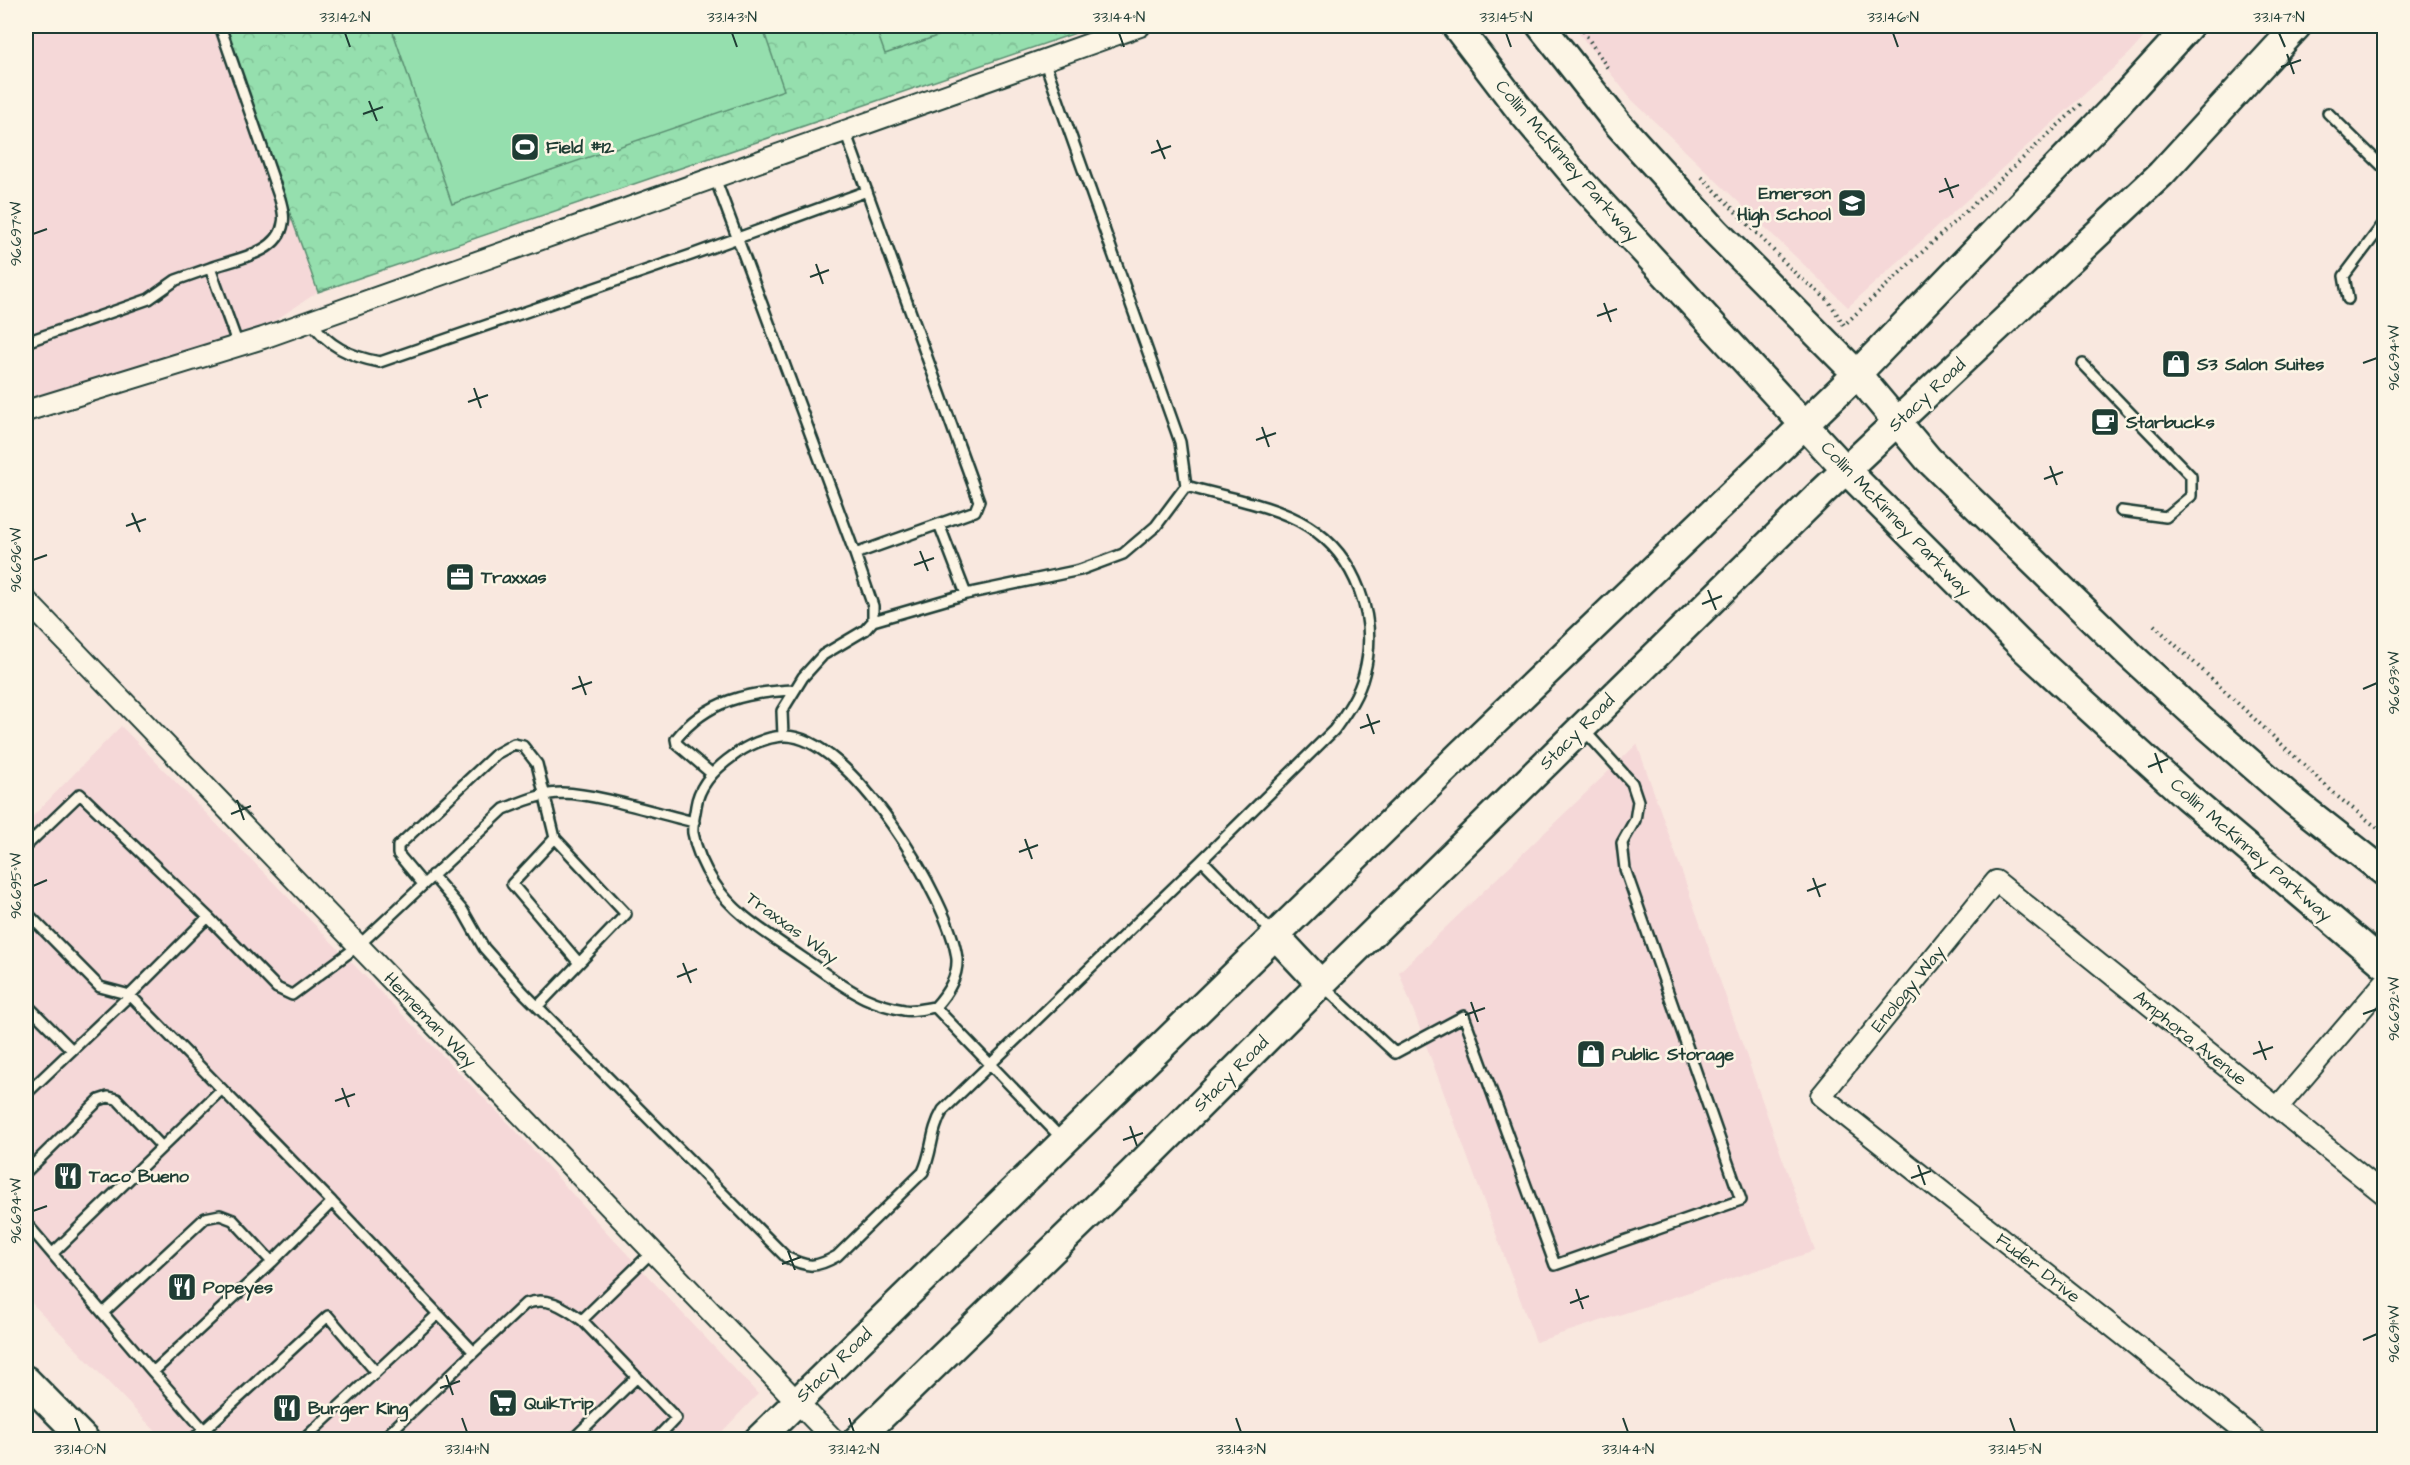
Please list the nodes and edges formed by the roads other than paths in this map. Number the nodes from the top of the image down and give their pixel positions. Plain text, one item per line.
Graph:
1 (220, 26) edge
2 (1140, 26) edge
3 (1456, 26) edge
4 (1541, 26) edge
5 (2189, 26) edge
6 (2297, 26) edge
7 (1044, 60) junction
8 (2328, 113) dead end
9 (845, 131) junction
10 (2385, 168) edge
11 (715, 178) junction
12 (867, 191) junction
13 (2385, 223) edge
14 (737, 238) junction
15 (210, 268) junction
16 (2348, 299) dead end
17 (311, 321) junction
18 (26, 342) edge
19 (238, 345) junction
20 (2084, 364) dead end
21 (1857, 374) junction
22 (26, 411) edge
23 (1898, 423) junction
24 (1804, 424) junction
25 (1845, 470) junction
26 (1186, 486) junction
27 (2121, 511) dead end
28 (939, 524) junction
29 (855, 554) junction
30 (966, 594) junction
31 (26, 600) edge
32 (873, 621) junction
33 (795, 690) junction
34 (1582, 728) junction
35 (783, 736) junction
36 (712, 774) junction
37 (543, 796) junction
38 (694, 822) junction
39 (555, 838) junction
40 (26, 846) edge
41 (1202, 860) junction
42 (2385, 872) edge
43 (432, 875) junction
44 (1996, 882) joint
45 (423, 884) junction
46 (26, 912) edge
47 (208, 917) junction
48 (1276, 936) junction
49 (358, 946) junction
50 (579, 963) junction
51 (2385, 964) edge
52 (2385, 983) edge
53 (1321, 984) junction
54 (130, 995) junction
55 (26, 1004) edge
56 (538, 1006) junction
57 (935, 1007) junction
58 (72, 1050) junction
59 (989, 1065) junction
60 (222, 1089) junction
61 (26, 1094) edge
62 (1821, 1096) joint
63 (2277, 1108) junction
64 (1064, 1142) junction
65 (162, 1146) junction
66 (26, 1172) edge
67 (2385, 1194) edge
68 (332, 1202) junction
69 (26, 1223) edge
70 (652, 1252) junction
71 (53, 1253) junction
72 (272, 1262) junction
73 (104, 1312) junction
74 (438, 1314) junction
75 (582, 1320) junction
76 (474, 1352) junction
77 (153, 1372) junction
78 (375, 1372) junction
79 (637, 1377) junction
80 (26, 1380) edge
81 (796, 1402) junction
82 (204, 1430) junction
83 (85, 1440) edge
84 (192, 1440) edge
85 (212, 1440) edge
86 (303, 1440) edge
87 (382, 1440) edge
88 (572, 1440) edge
89 (654, 1440) edge
90 (758, 1440) edge
91 (834, 1440) edge
92 (857, 1440) edge
93 (2256, 1440) edge

1 - 15 lane
2 - 7 street
3 - 24 main road, Collin McKinney Parkway
4 - 21 main road
5 - 21 main road, Stacy Road
6 - 23 main road, Stacy Road
7 - 9 street
7 - 26 lane
8 - 10 lane
9 - 11 street
9 - 12 lane
11 - 14 lane
11 - 17 street
12 - 14 lane
12 - 28 lane
13 - 16 lane
14 - 17 lane
14 - 29 lane
15 - 18 lane
15 - 19 lane
17 - 19 street
19 - 22 street
20 - 27 lane
21 - 23 main road
21 - 24 main road, Stacy Road
23 - 25 main road, Stacy Road
23 - 42 main road
24 - 25 main road, Collin McKinney Parkway
24 - 48 main road, Stacy Road
25 - 34 main road, Stacy Road
25 - 51 main road, Collin McKinney Parkway
26 - 30 lane
26 - 41 lane
28 - 29 lane
28 - 30 lane
29 - 32 lane
30 - 32 lane
31 - 49 street, Henneman Way
32 - 33 lane
33 - 35 lane
33 - 36 lane
34 - 53 main road, Stacy Road
34 - 53 lane
35 - 36 lane, Traxxas Way
35 - 57 lane
36 - 38 lane, Traxxas Way
37 - 38 lane
37 - 39 lane
37 - 43 lane
37 - 45 lane
38 - 57 lane, Traxxas Way
39 - 50 lane
39 - 50 lane
40 - 47 lane
41 - 48 lane
41 - 59 lane
43 - 45 lane
43 - 56 lane
44 - 62 street, Enology Way
44 - 63 street, Amphora Avenue
45 - 49 lane
46 - 54 lane
47 - 49 lane
47 - 54 lane
48 - 53 main road
48 - 64 main road, Stacy Road
49 - 70 street, Henneman Way
50 - 56 lane
52 - 63 street
53 - 92 main road, Stacy Road
54 - 58 lane
54 - 60 lane
55 - 58 lane
56 - 59 lane
57 - 59 lane
58 - 61 lane
59 - 64 lane
60 - 65 lane
60 - 68 lane
62 - 93 street, Fuder Drive
63 - 67 street, Amphora Avenue
64 - 81 main road, Stacy Road
65 - 66 lane
65 - 71 lane
68 - 72 lane
68 - 74 lane
69 - 71 lane
70 - 75 lane
70 - 81 street, Henneman Way
71 - 73 lane
72 - 73 lane
72 - 77 lane
73 - 77 lane
74 - 76 lane
74 - 78 lane
75 - 76 lane
75 - 79 lane
76 - 87 lane
77 - 82 lane
78 - 82 lane
78 - 86 lane
79 - 88 lane
79 - 89 lane
80 - 83 main road
81 - 90 main road, Stacy Road
81 - 91 street, Henneman Way
82 - 84 lane
82 - 85 lane

